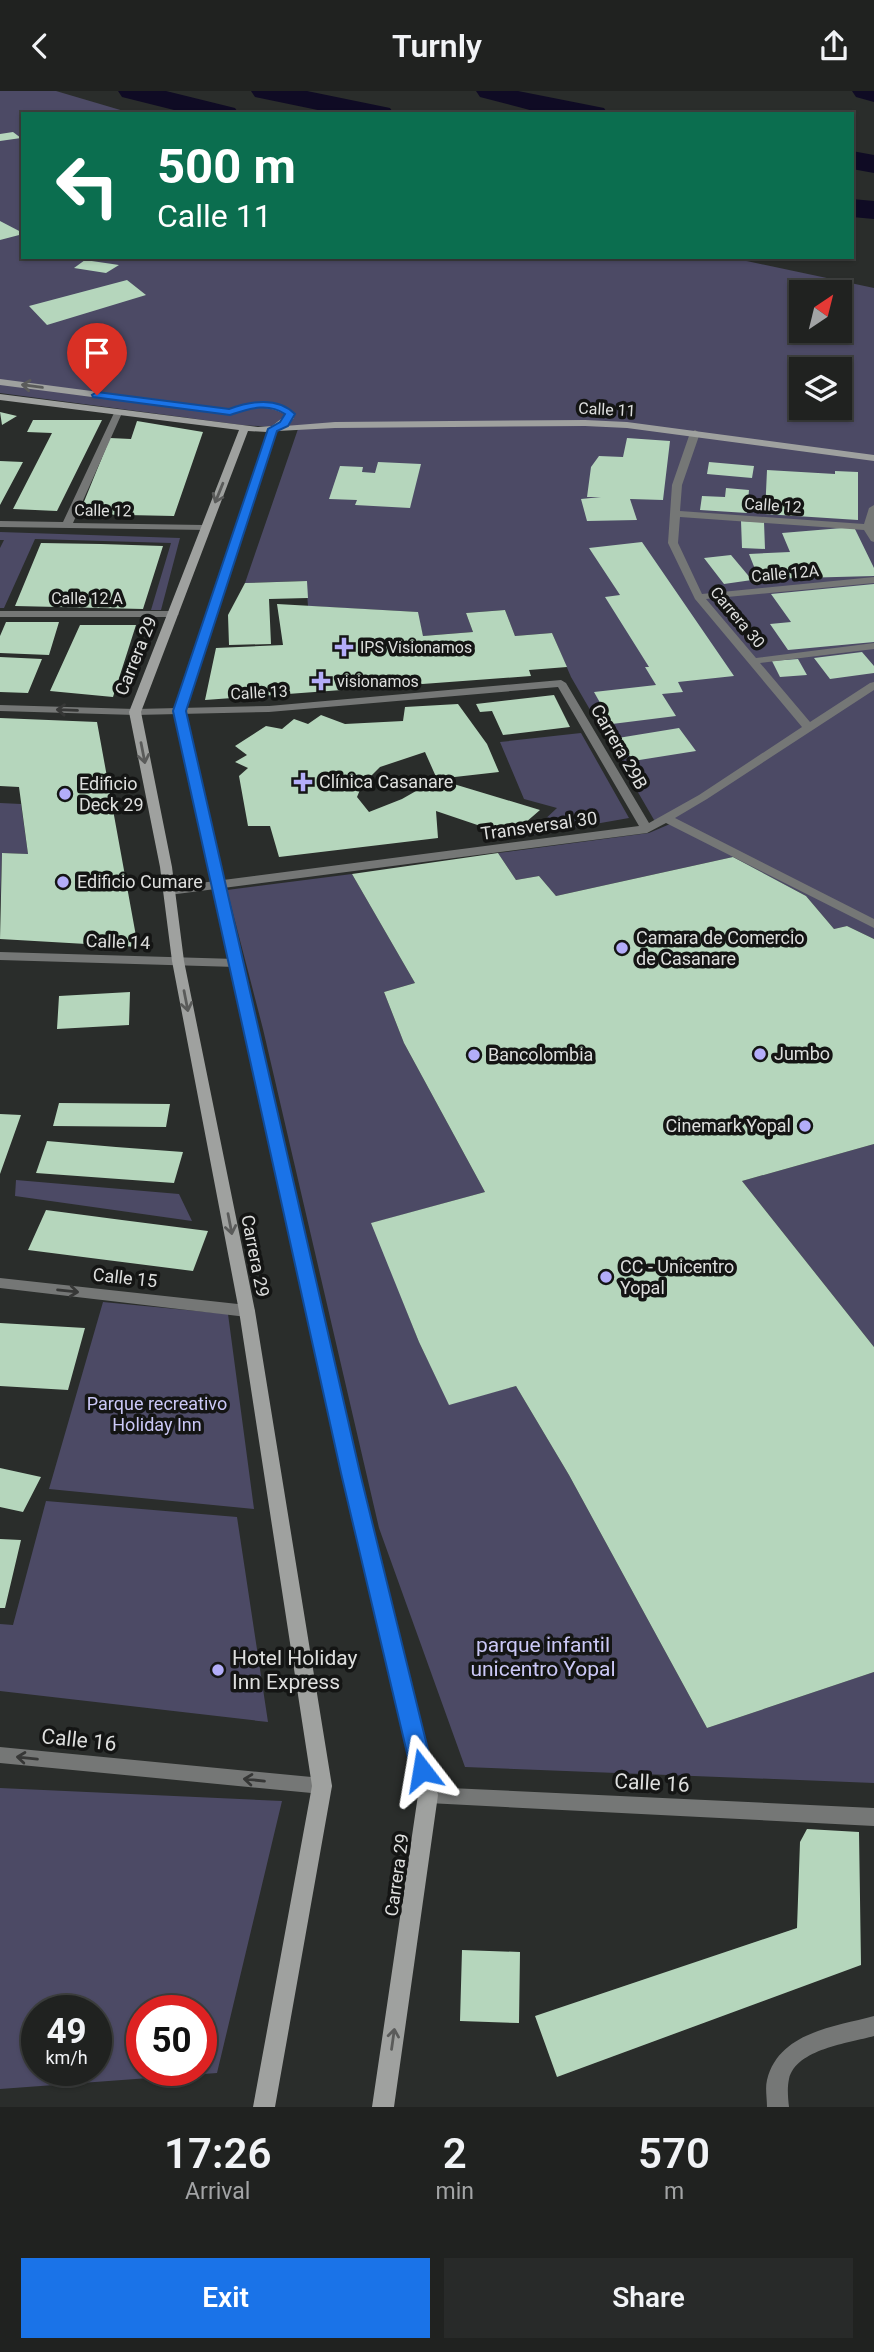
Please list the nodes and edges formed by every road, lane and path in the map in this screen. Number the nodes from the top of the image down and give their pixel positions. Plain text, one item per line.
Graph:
1 (0, 382) edge
2 (0, 397) edge
3 (230, 412) junction
4 (118, 413) junction
5 (290, 414) junction
6 (335, 425) junction
7 (244, 429) junction
8 (273, 429) junction
9 (695, 433) junction
10 (874, 458) edge
11 (874, 508) edge
12 (675, 514) junction
13 (0, 524) edge
14 (66, 525) junction
15 (868, 527) junction
16 (204, 528) junction
17 (874, 539) edge
18 (874, 580) edge
19 (699, 597) junction
20 (0, 614) edge
21 (174, 614) junction
22 (874, 646) edge
23 (754, 661) junction
24 (561, 683) joint
25 (874, 685) edge
26 (0, 708) edge
27 (180, 711) junction
28 (135, 712) junction
29 (808, 727) junction
30 (668, 819) junction
31 (647, 829) junction
32 (220, 887) junction
33 (169, 891) junction
34 (874, 925) edge
35 (0, 956) edge
36 (178, 961) junction
37 (236, 963) junction
38 (0, 1283) edge
39 (247, 1311) junction
40 (0, 1755) edge
41 (322, 1786) junction
42 (428, 1795) junction
43 (874, 1817) edge
44 (874, 2026) edge
45 (264, 2107) edge
46 (383, 2107) edge
47 (778, 2107) edge

3 -> 1 main road, Calle 11
2 - 4 main road, Calle 11
3 - 5 main road, Calle 11
3 - 7 main road
4 - 7 main road, Calle 11
4 - 14 street
5 - 6 main road, Calle 11
5 - 8 main road
6 - 8 main road, Calle 11
6 - 9 main road, Calle 11
7 - 8 main road, Calle 11
7 -> 16 main road, Carrera 29
8 - 27 main road, Carrera 29
9 - 10 main road, Calle 11
9 - 12 street, Carrera 30
11 - 15 street
12 - 15 street, Calle 12
12 - 19 street, Carrera 30
13 - 14 street, Calle 12
14 - 16 street, Calle 12
15 - 17 street
16 - 21 main road, Carrera 29
18 - 19 street, Calle 12A
19 - 23 street, Carrera 30
20 - 21 street, Calle 12 A
21 - 28 main road, Carrera 29
22 - 23 street
23 - 29 street, Carrera 30
24 - 27 street, Calle 13
24 - 31 street, Carrera 29B
25 - 29 street, Transversal 30
28 -> 26 street, Calle 13
27 - 28 street, Calle 13
27 - 32 main road, Carrera 29
28 -> 33 main road, Carrera 29
29 - 30 street, Transversal 30
30 - 31 street, Transversal 30
30 - 34 street
31 - 32 street, Transversal 30
32 - 33 street, Transversal 30
32 - 37 main road, Carrera 29
33 - 36 main road, Carrera 29
35 - 36 street, Calle 14
36 - 37 street, Calle 14
36 -> 39 main road, Carrera 29
37 - 42 main road, Carrera 29
38 -> 39 street, Calle 15
39 - 41 main road, Carrera 29
41 -> 40 street, Calle 16
41 - 45 main road, Carrera 29
42 - 43 street, Calle 16
46 -> 42 main road, Carrera 29
44 - 47 street

